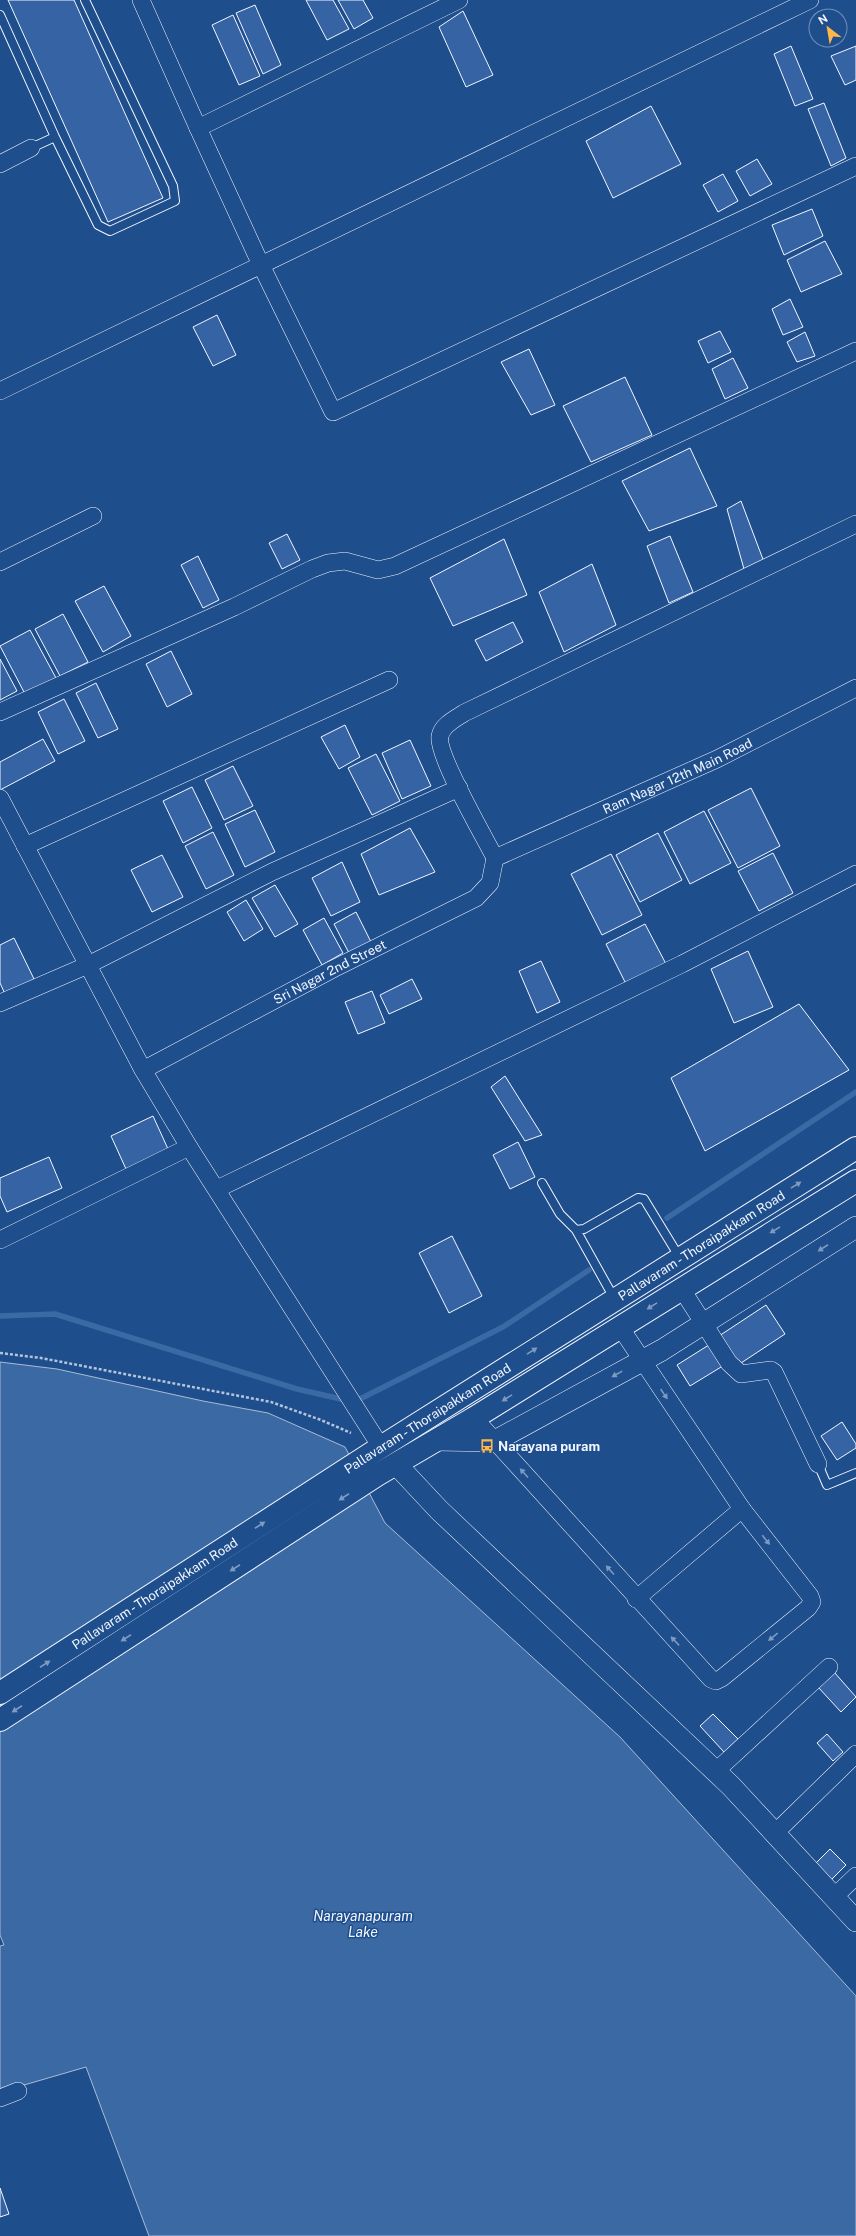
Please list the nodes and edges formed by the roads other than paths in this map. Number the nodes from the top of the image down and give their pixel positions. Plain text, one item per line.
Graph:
1 (85, 0) edge
2 (141, 0) edge
3 (460, 0) edge
4 (810, 0) edge
5 (0, 15) edge
6 (198, 128) junction
7 (55, 137) junction
8 (31, 148) joint
9 (0, 164) edge
10 (856, 166) edge
11 (261, 265) junction
12 (856, 351) edge
13 (0, 391) edge
14 (93, 516) dead end
15 (856, 524) edge
16 (0, 562) edge
17 (389, 680) dead end
18 (856, 688) edge
19 (0, 712) edge
20 (459, 788) junction
21 (0, 798) edge
22 (24, 846) junction
23 (495, 858) junction
24 (856, 874) edge
25 (88, 965) junction
26 (0, 1003) edge
27 (143, 1070) junction
28 (189, 1147) junction
29 (856, 1148) edge
30 (856, 1181) edge
31 (542, 1183) dead end
32 (217, 1189) junction
33 (856, 1227) edge
34 (576, 1230) junction
35 (0, 1240) edge
36 (680, 1259) junction
37 (680, 1288) junction
38 (614, 1299) junction
39 (704, 1324) junction
40 (620, 1326) junction
41 (641, 1360) junction
42 (474, 1418) junction
43 (437, 1440) junction
44 (495, 1441) junction
45 (380, 1447) junction
46 (396, 1464) junction
47 (818, 1464) joint
48 (856, 1473) edge
49 (742, 1509) junction
50 (636, 1599) junction
51 (829, 1667) dead end
52 (0, 1693) edge
53 (0, 1720) edge
54 (856, 1754) edge
55 (716, 1771) junction
56 (775, 1833) junction
57 (856, 1876) edge
58 (834, 1897) junction
59 (856, 1921) edge
60 (18, 2092) dead end
61 (0, 2098) edge

1 - 7 lane
2 - 6 street
3 - 6 street
4 - 11 street
5 - 7 lane
6 - 11 street
7 - 8 lane
8 - 9 street
10 - 11 street
11 - 13 street
12 - 19 street
14 - 16 street
15 - 20 street
17 - 22 street
18 - 23 street, Ram Nagar 12th Main Road
20 - 23 street
20 - 25 street
21 - 22 street
22 - 25 street
23 - 27 street, Sri Nagar 2nd Street
24 - 32 street
25 - 26 street
25 - 27 street
27 - 28 street
28 - 32 street
28 - 35 street
36 -> 29 main road, Pallavaram - Thoraipakkam Road
30 -> 37 main road, Pallavaram - Thoraipakkam Road
31 - 34 lane
32 - 45 street
33 -> 39 street
34 - 36 lane
34 - 38 lane
36 - 38 main road, Pallavaram - Thoraipakkam Road
37 - 39 street
37 -> 40 main road, Pallavaram - Thoraipakkam Road
45 -> 38 main road, Pallavaram - Thoraipakkam Road
39 - 41 street
39 - 47 street
40 - 41 street
40 -> 42 main road, Pallavaram - Thoraipakkam Road
41 -> 44 street
41 -> 49 street
42 - 43 main road, Pallavaram - Thoraipakkam Road
42 - 44 street
43 - 44 street
43 - 46 main road, Pallavaram - Thoraipakkam Road
50 -> 44 street
52 -> 45 main road, Pallavaram - Thoraipakkam Road
46 -> 53 main road, Pallavaram - Thoraipakkam Road
46 - 55 street
47 - 48 lane
49 - 50 street
49 -> 50 street
51 - 55 street
54 - 56 street
55 - 56 street
56 - 58 street
57 - 58 street
58 - 59 street
60 - 61 street

